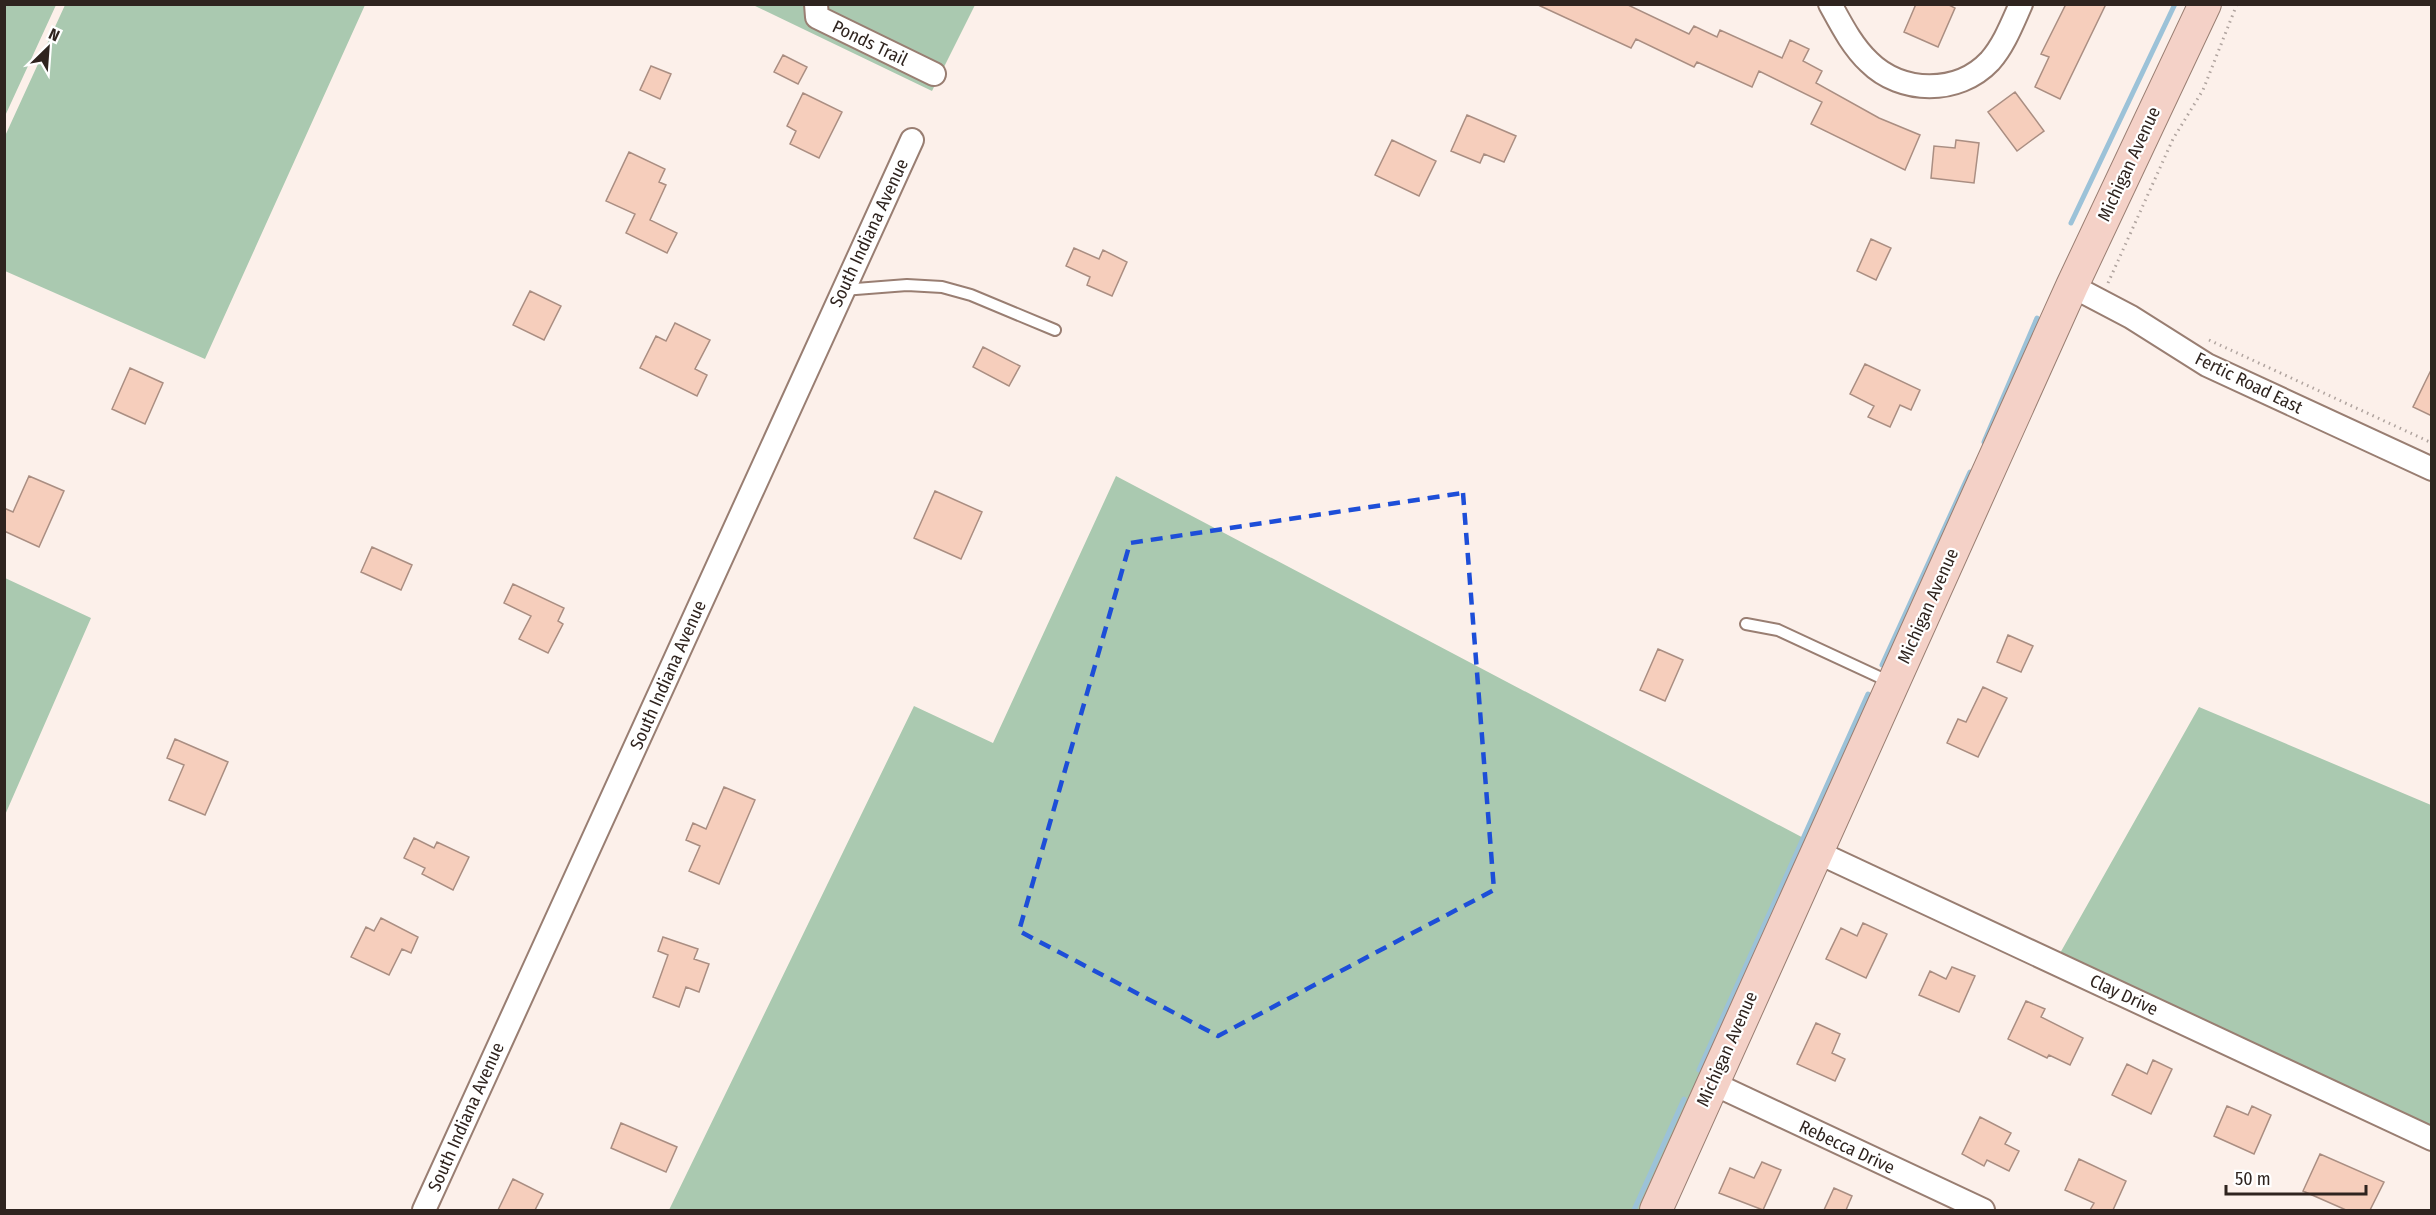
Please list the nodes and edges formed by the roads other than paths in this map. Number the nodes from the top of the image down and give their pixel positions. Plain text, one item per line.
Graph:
1 (816, 4) edge
2 (1830, 4) edge
3 (2021, 4) edge
4 (2205, 4) edge
5 (934, 74) dead end
6 (912, 140) dead end
7 (2072, 286) junction
8 (843, 290) junction
9 (1055, 330) dead end
10 (2432, 469) edge
11 (1746, 624) dead end
12 (1893, 683) junction
13 (1817, 852) junction
14 (1712, 1083) junction
15 (2432, 1139) edge
16 (424, 1210) edge
17 (1656, 1210) edge
18 (1983, 1210) edge

1 - 5 street, Ponds Trail
2 - 3 street
4 - 7 street, Michigan Avenue
6 - 8 street, South Indiana Avenue
7 - 10 street, Fertic Road East
7 - 12 street, Michigan Avenue
8 - 9 lane
8 - 16 street, South Indiana Avenue
11 - 12 lane
12 - 13 street, Michigan Avenue
13 - 14 street, Michigan Avenue
13 - 15 street, Clay Drive
14 - 17 street, Michigan Avenue
14 - 18 street, Rebecca Drive

